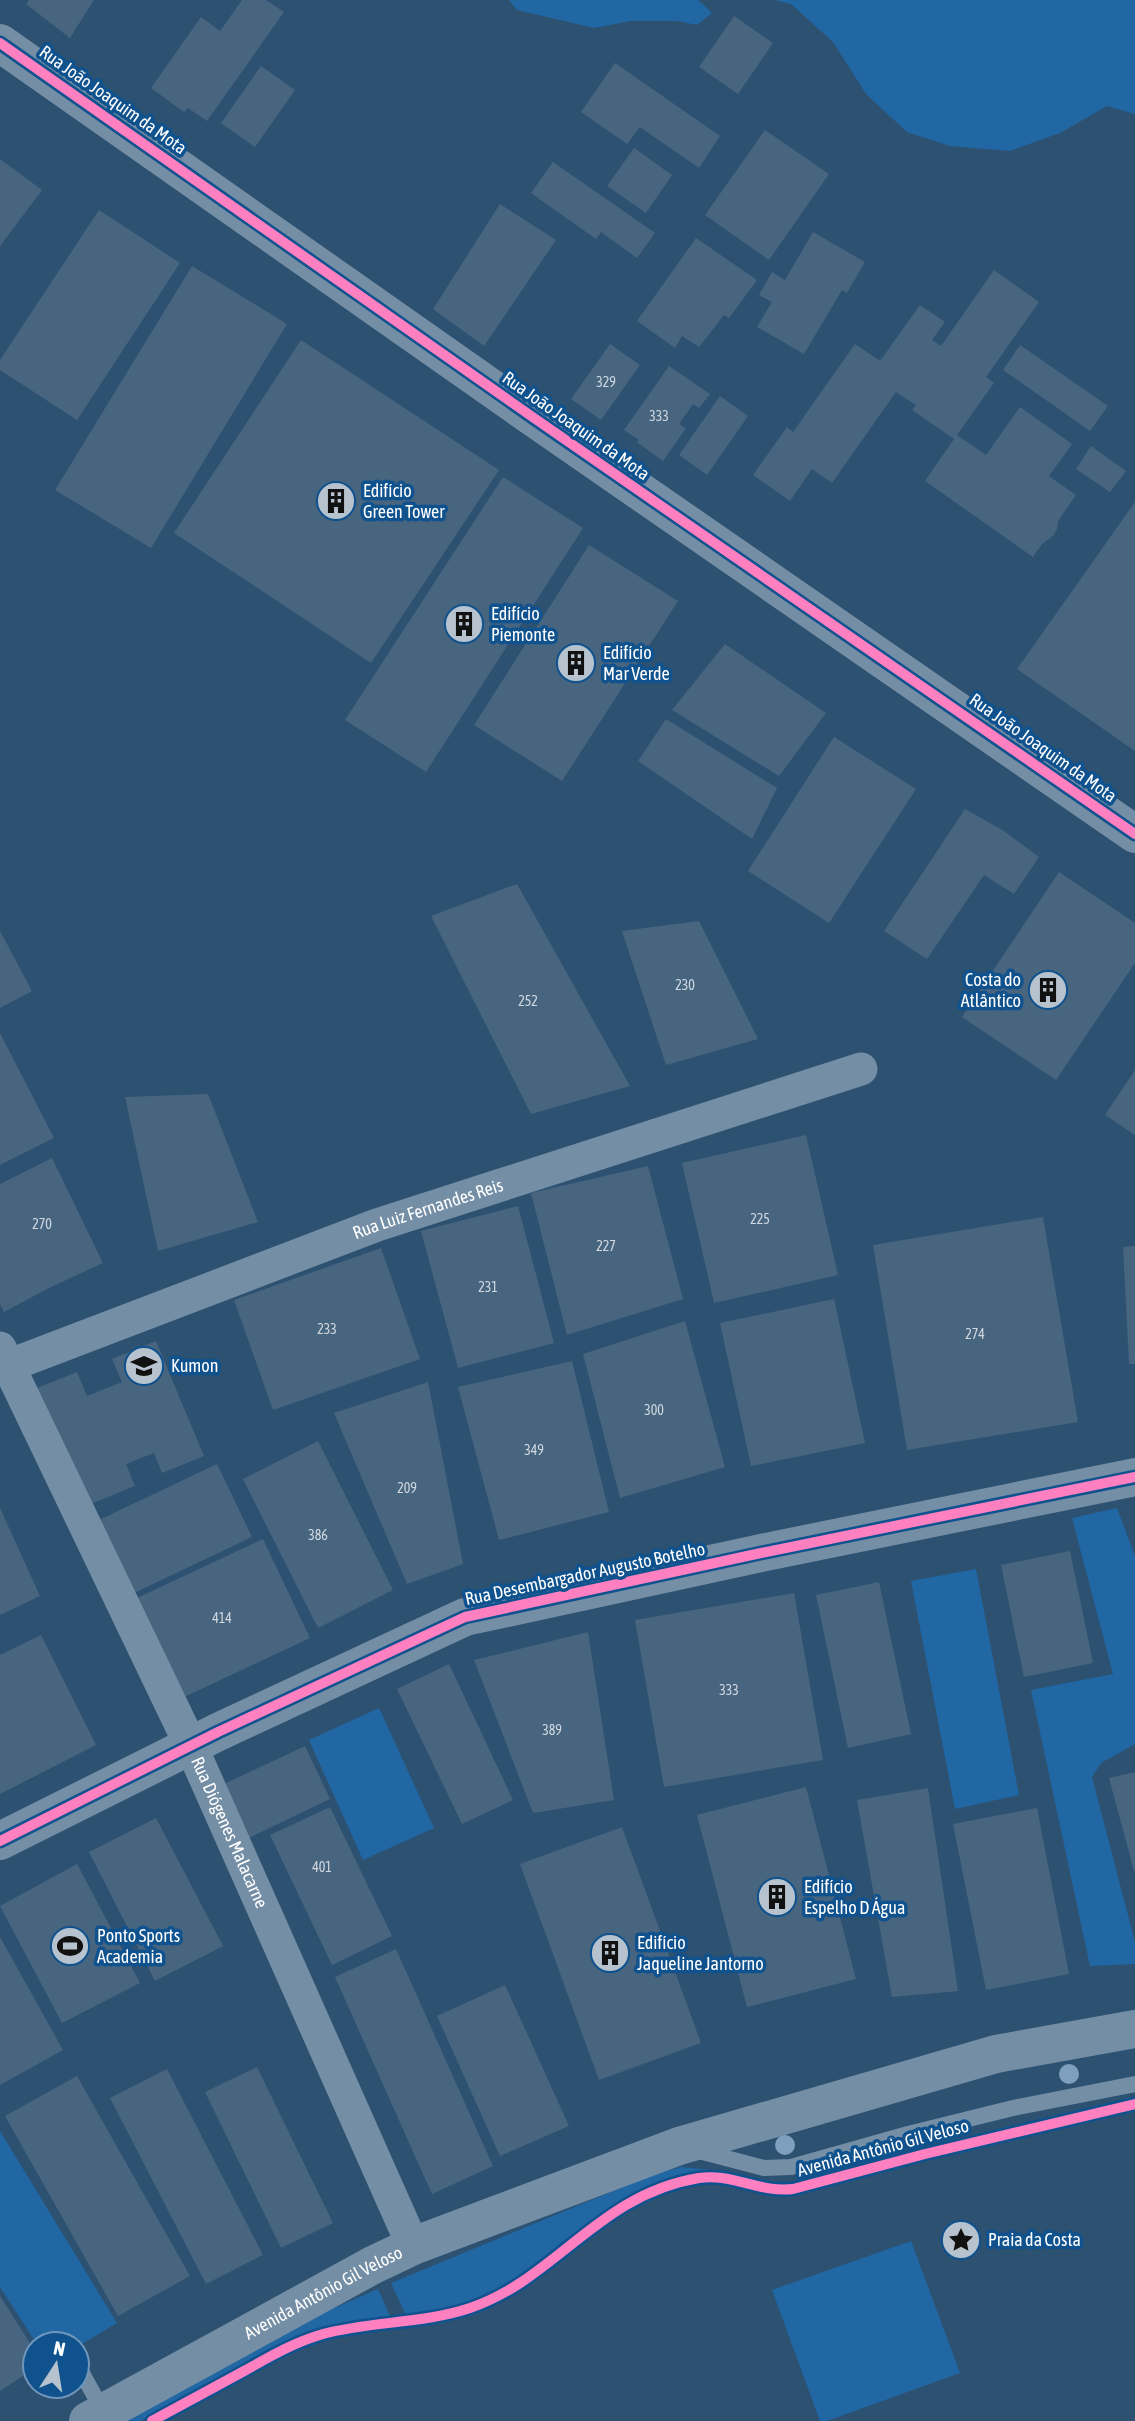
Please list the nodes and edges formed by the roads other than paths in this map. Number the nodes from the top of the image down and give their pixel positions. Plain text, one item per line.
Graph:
1 (0, 43) edge
2 (1135, 834) edge
3 (861, 1069) dead end
4 (3, 1361) edge
5 (1135, 1477) edge
6 (191, 1745) junction
7 (0, 1841) edge
8 (1135, 2029) edge
9 (1135, 2084) edge
10 (679, 2146) junction
11 (413, 2246) junction
12 (90, 2400) edge
13 (96, 2417) edge

1 - 2 street, Rua João Joaquim da Mota
3 - 4 street, Rua Luiz Fernandes Reis
4 - 6 street, Rua Diógenes Malacarne
5 - 6 street, Rua Desembargador Augusto Botelho
6 - 7 street, Rua Desembargador Augusto Botelho
6 - 11 street, Rua Diógenes Malacarne
8 - 10 street, Avenida Antônio Gil Veloso
9 - 10 lane
10 - 11 street, Avenida Antônio Gil Veloso
11 - 13 street, Avenida Antônio Gil Veloso
12 - 13 lane

